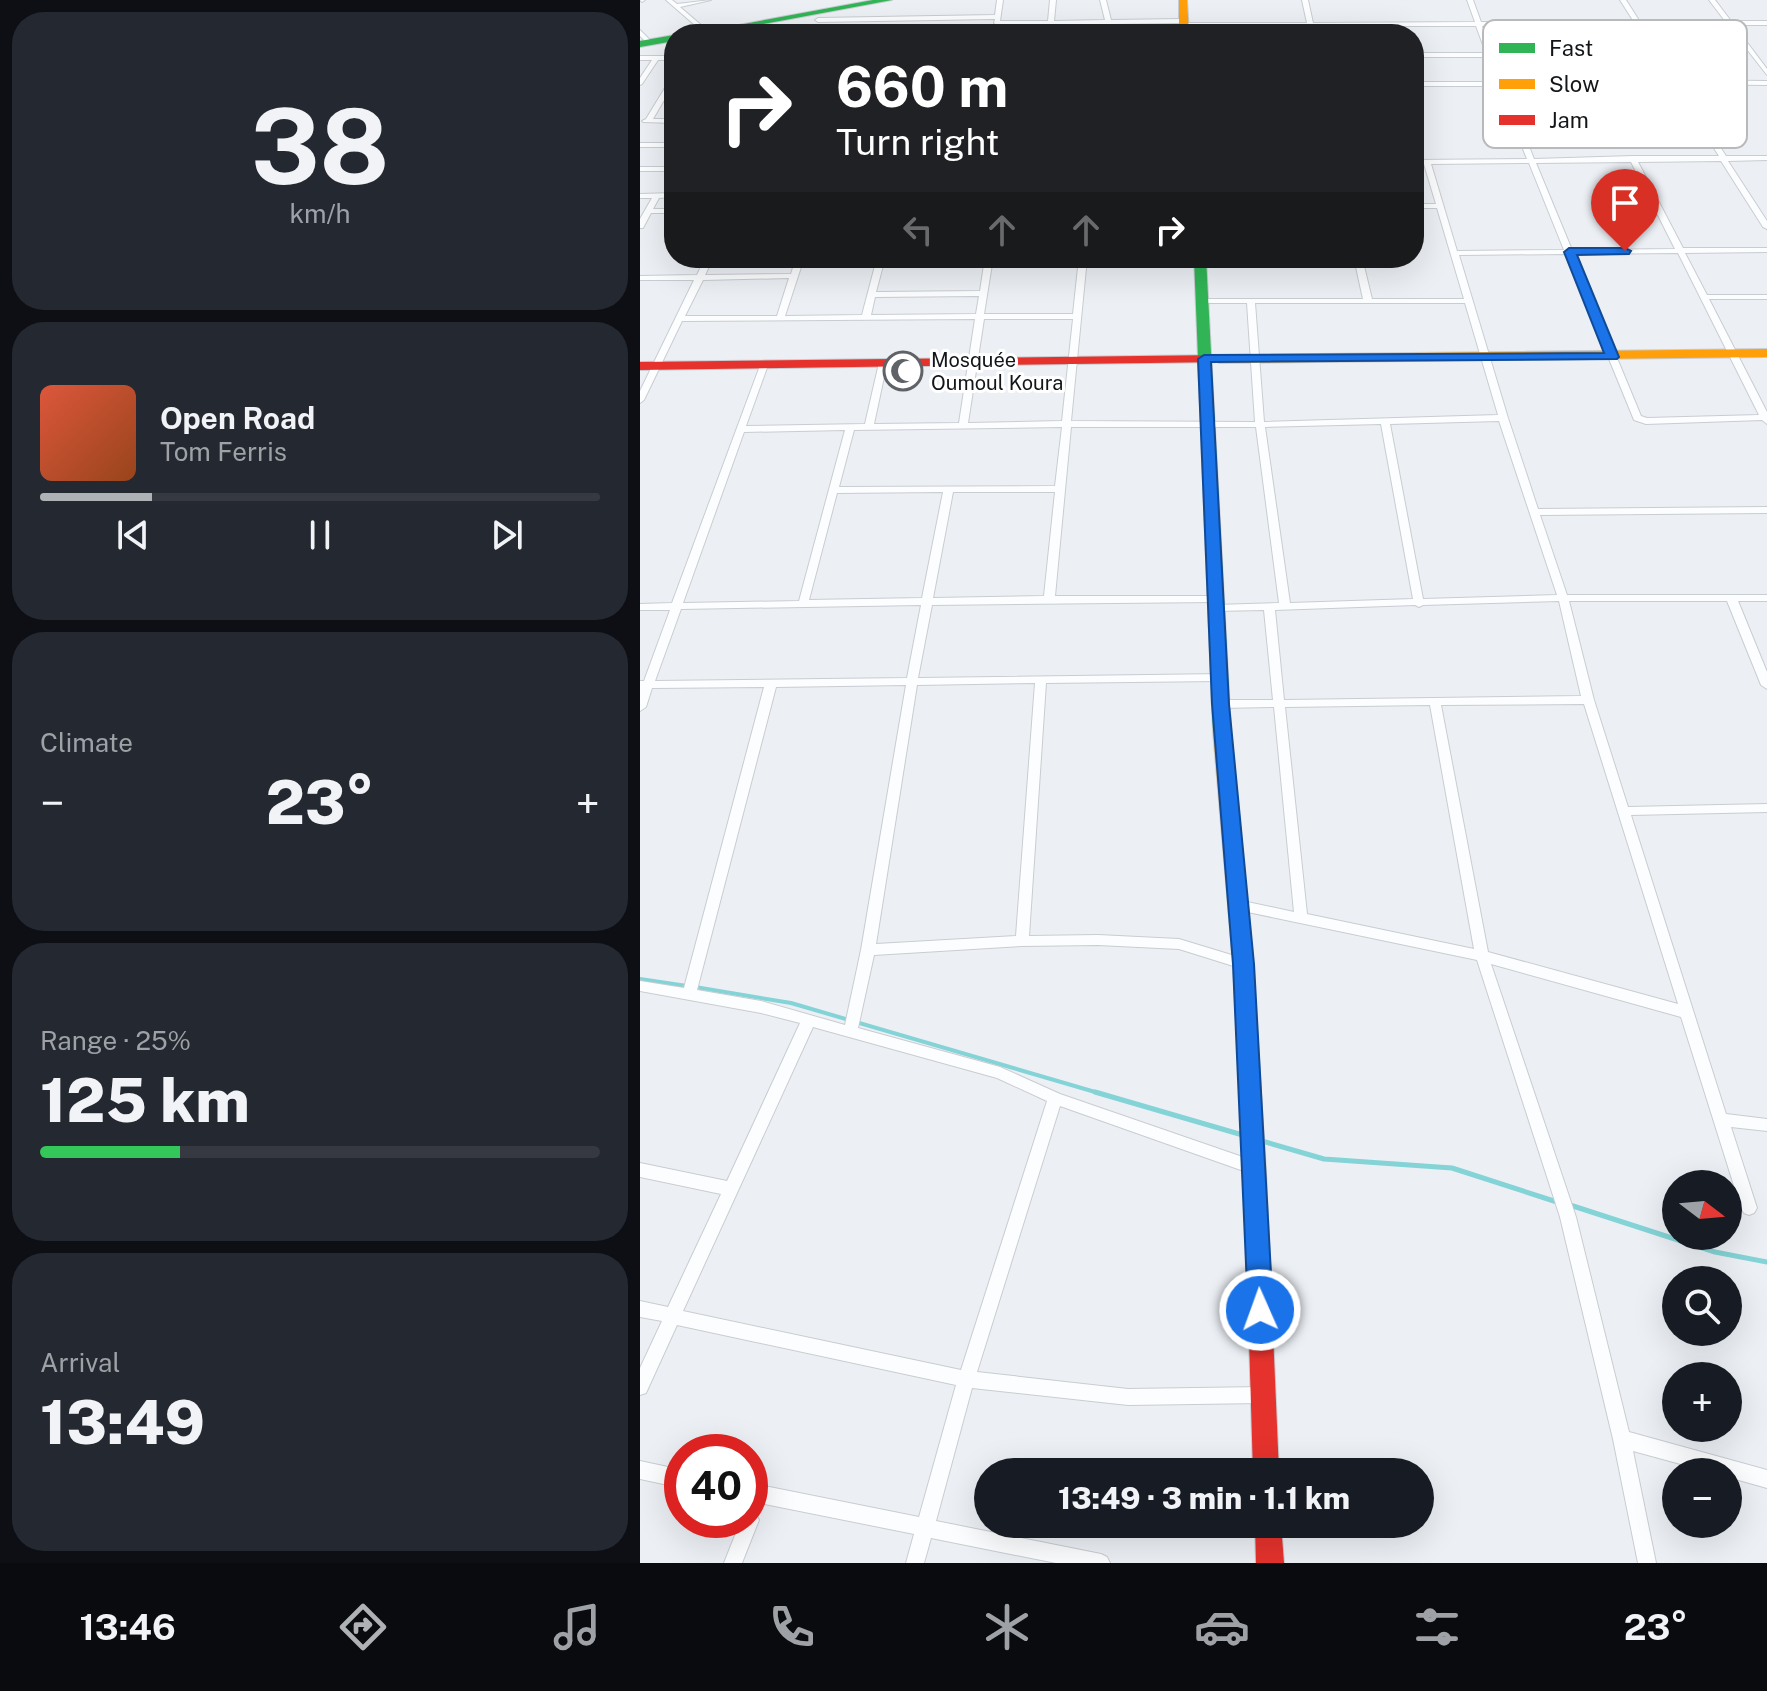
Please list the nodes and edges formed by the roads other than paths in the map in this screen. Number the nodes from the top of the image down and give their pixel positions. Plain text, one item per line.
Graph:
1 (669, 0) edge
2 (708, 0) edge
3 (888, 0) edge
4 (1000, 0) edge
5 (1053, 0) edge
6 (1103, 0) edge
7 (1183, 0) edge
8 (1305, 0) edge
9 (1470, 0) edge
10 (1623, 0) edge
11 (1712, 0) edge
12 (865, 2) edge
13 (675, 6) junction
14 (821, 15) junction
15 (917, 19) junction
16 (1636, 20) edge
17 (1728, 20) edge
18 (1051, 23) junction
19 (1109, 23) junction
20 (692, 24) edge
21 (760, 24) edge
22 (816, 24) edge
23 (915, 24) edge
24 (973, 24) edge
25 (996, 24) edge
26 (1033, 24) edge
27 (1128, 24) edge
28 (1183, 24) edge
29 (1310, 24) edge
30 (1424, 24) edge
31 (1478, 24) junction
32 (1483, 24) edge
33 (1483, 37) edge
34 (1747, 46) edge
35 (645, 47) edge
36 (1752, 53) junction
37 (1767, 53) edge
38 (664, 54) edge
39 (1424, 55) edge
40 (1483, 55) edge
41 (1767, 73) edge
42 (640, 83) edge
43 (1747, 83) edge
44 (1767, 83) edge
45 (1424, 84) edge
46 (1483, 84) edge
47 (664, 93) edge
48 (664, 121) edge
49 (644, 122) edge
50 (640, 145) edge
51 (664, 145) edge
52 (1526, 148) edge
53 (1717, 148) edge
54 (1633, 158) junction
55 (1724, 158) junction
56 (1767, 158) edge
57 (1424, 161) edge
58 (1427, 161) junction
59 (1532, 161) junction
60 (640, 169) edge
61 (664, 169) edge
62 (657, 195) junction
63 (664, 195) edge
64 (640, 196) edge
65 (1424, 206) edge
66 (1440, 206) junction
67 (645, 215) edge
68 (640, 226) edge
69 (1767, 227) edge
70 (1767, 250) edge
71 (1681, 251) junction
72 (1569, 252) junction
73 (1454, 253) junction
74 (704, 268) edge
75 (797, 268) edge
76 (879, 268) edge
77 (987, 268) edge
78 (1082, 268) edge
79 (1200, 268) edge
80 (1360, 268) edge
81 (794, 276) junction
82 (700, 277) junction
83 (640, 278) edge
84 (983, 293) junction
85 (872, 295) junction
86 (1704, 297) junction
87 (1767, 297) edge
88 (1202, 301) junction
89 (1251, 301) junction
90 (1368, 301) junction
91 (1468, 301) junction
92 (980, 316) junction
93 (1078, 316) junction
94 (866, 317) junction
95 (780, 318) junction
96 (679, 319) junction
97 (1732, 353) junction
98 (1767, 353) edge
99 (1485, 357) junction
100 (1613, 357) junction
101 (1254, 358) junction
102 (1204, 359) junction
103 (1073, 361) junction
104 (974, 362) junction
105 (883, 363) junction
106 (764, 365) junction
107 (648, 366) edge
108 (640, 400) edge
109 (1503, 418) junction
110 (1766, 418) edge
111 (1385, 420) junction
112 (1067, 424) junction
113 (1260, 425) junction
114 (963, 426) junction
115 (1207, 426) junction
116 (850, 427) junction
117 (869, 427) junction
118 (741, 429) junction
119 (1060, 489) junction
120 (833, 490) junction
121 (948, 491) junction
122 (1767, 510) edge
123 (1534, 512) junction
124 (1563, 598) junction
125 (1731, 598) junction
126 (1767, 598) edge
127 (1049, 599) junction
128 (928, 601) junction
129 (1215, 603) junction
130 (803, 604) junction
131 (1419, 604) junction
132 (640, 607) edge
133 (676, 607) junction
134 (1269, 607) junction
135 (1285, 607) junction
136 (1219, 677) junction
137 (1041, 679) junction
138 (912, 681) junction
139 (771, 683) junction
140 (644, 684) edge
141 (1767, 685) edge
142 (1588, 700) junction
143 (1435, 702) junction
144 (1279, 703) junction
145 (1220, 704) junction
146 (640, 707) edge
147 (1767, 808) edge
148 (1623, 811) junction
149 (1238, 905) junction
150 (1301, 918) junction
151 (1022, 941) junction
152 (868, 950) junction
153 (1482, 956) junction
154 (1243, 964) junction
155 (640, 986) edge
156 (689, 994) junction
157 (1685, 1012) junction
158 (809, 1020) junction
159 (850, 1033) junction
160 (1055, 1098) junction
161 (1720, 1119) junction
162 (1767, 1125) edge
163 (1255, 1168) junction
164 (640, 1170) edge
165 (732, 1189) junction
166 (1749, 1208) dead end
167 (640, 1309) edge
168 (673, 1315) junction
169 (966, 1379) junction
170 (640, 1387) edge
171 (1263, 1395) junction
172 (1622, 1439) junction
173 (1265, 1458) edge
174 (640, 1470) edge
175 (664, 1475) edge
176 (1767, 1479) edge
177 (768, 1496) edge
178 (926, 1529) junction
179 (743, 1538) edge
180 (1269, 1538) edge
181 (1073, 1560) edge
182 (733, 1563) edge
183 (915, 1563) edge
184 (1101, 1563) edge
185 (1270, 1563) edge
186 (1647, 1563) edge

1 - 13 street
2 - 13 street
3 - 12 street
4 - 25 street
5 - 18 street
6 - 19 street
7 - 28 street
8 - 29 street
9 - 31 street
10 - 16 street
11 - 17 street
12 - 14 street
13 - 20 street
14 - 15 street
14 - 21 street
14 - 22 street
15 - 23 street
15 - 24 street
18 - 19 street
18 - 26 street
19 - 27 street
30 - 31 street
31 - 32 street
31 - 33 street
34 - 36 street
35 - 38 street
35 - 42 street
36 - 37 street
36 - 41 street
39 - 40 street
43 - 44 street
45 - 46 street
47 - 49 street
48 - 49 street
50 - 51 street
52 - 59 street
53 - 55 street
54 - 55 street
54 - 59 street
54 - 71 street
55 - 56 street
55 - 69 street
57 - 58 street
58 - 59 street
58 - 66 street
59 - 72 street
60 - 61 street
62 - 63 street
62 - 64 street
62 - 67 street
65 - 66 street
66 - 73 street
67 - 68 street
70 - 71 street
71 - 72 street
71 - 86 street
72 - 73 street
72 - 100 street
73 - 91 street
74 - 82 street
75 - 81 street
76 - 85 street
77 - 84 street
78 - 93 street
79 - 88 street
80 - 90 street
81 - 82 street
81 - 95 street
82 - 83 street
82 - 96 street
84 - 85 street
84 - 92 street
85 - 94 street
86 - 87 street
86 - 97 street
88 - 89 street
88 - 102 street
89 - 90 street
89 - 101 street
90 - 91 street
91 - 99 street
92 - 93 street
92 - 94 street
92 - 104 street
93 - 103 street
94 - 95 street
95 - 96 street
96 - 107 street
97 - 98 street
97 - 100 street
97 - 110 street
99 - 100 street
99 - 101 street
99 - 109 street
100 - 110 street
101 - 102 street
101 - 113 street
102 - 103 street
102 - 115 street
103 - 104 street
103 - 112 street
104 - 105 street
104 - 114 street
105 - 106 street
105 - 117 street
106 - 107 street
106 - 118 street
107 - 108 street
109 - 111 street
109 - 123 street
111 - 113 street
111 - 131 street
112 - 114 street
112 - 115 street
112 - 119 street
113 - 115 street
113 - 135 street
114 - 117 street
115 - 129 street
116 - 117 street
116 - 118 street
116 - 120 street
118 - 133 street
119 - 121 street
119 - 127 street
120 - 121 street
120 - 130 street
121 - 128 street
122 - 123 street
123 - 124 street
124 - 125 street
124 - 131 street
124 - 142 street
125 - 126 street
125 - 141 street
127 - 128 street
127 - 129 street
128 - 130 street
128 - 138 street
129 - 134 street
129 - 136 street
130 - 133 street
131 - 135 street
132 - 133 street
133 - 140 street
134 - 135 street
134 - 144 street
136 - 137 street
136 - 145 street
137 - 138 street
137 - 151 street
138 - 139 street
138 - 152 street
139 - 140 street
139 - 156 street
140 - 146 street
142 - 143 street
142 - 148 street
143 - 144 street
143 - 153 street
144 - 145 street
144 - 150 street
145 - 149 street
147 - 148 street
148 - 157 street
149 - 150 street
149 - 154 street
150 - 153 street
151 - 152 street
151 - 154 street
152 - 159 street
153 - 157 street
153 - 172 street
154 - 163 street
155 - 156 street
156 - 158 street
157 - 161 street
158 - 159 street
158 - 165 street
159 - 160 street
160 - 163 street
160 - 169 street
161 - 162 street
161 - 166 street
163 - 171 street
164 - 165 street
165 - 168 street
167 - 168 street
168 - 169 street
168 - 170 street
169 - 171 street
169 - 178 street
171 - 173 street
172 - 176 street
172 - 186 street
174 - 175 street
177 - 178 street
178 - 181 street
178 - 183 street
179 - 182 street
180 - 185 street
181 - 184 street

